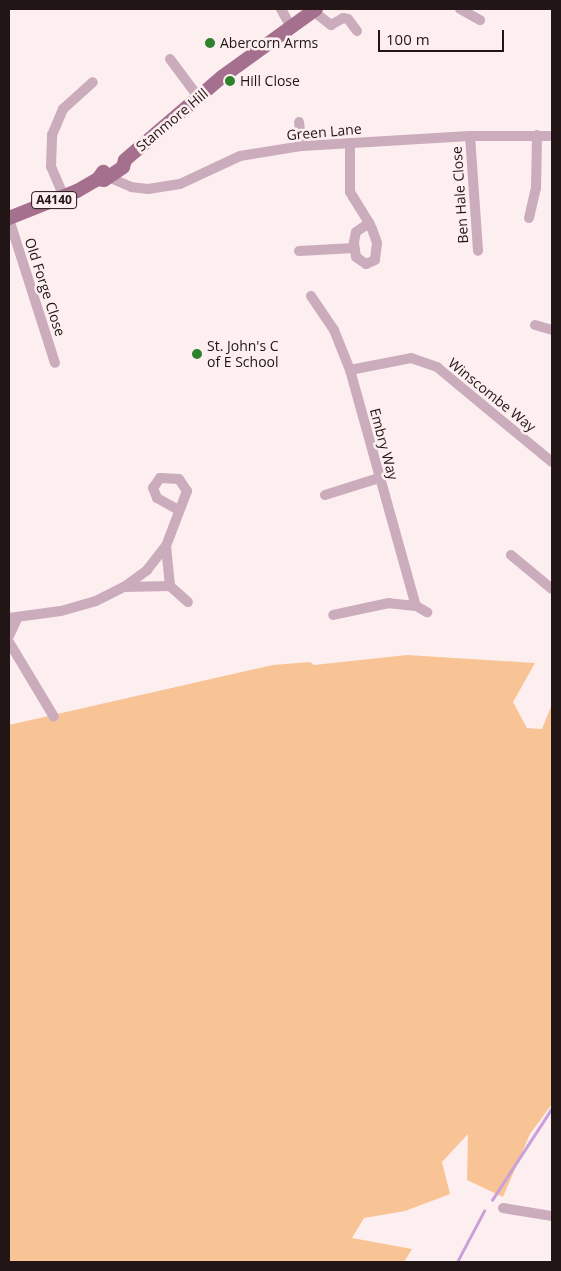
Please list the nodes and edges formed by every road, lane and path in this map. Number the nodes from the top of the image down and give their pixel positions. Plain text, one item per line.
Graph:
1 (281, 9) edge
2 (460, 9) edge
3 (314, 10) edge
4 (480, 20) dead end
5 (292, 27) junction
6 (357, 31) dead end
7 (170, 59) dead end
8 (93, 82) dead end
9 (199, 98) junction
10 (299, 122) dead end
11 (537, 135) junction
12 (470, 136) junction
13 (552, 136) edge
14 (350, 143) junction
15 (302, 146) junction
16 (103, 178) junction
17 (64, 197) junction
18 (529, 218) dead end
19 (9, 219) edge
20 (368, 223) junction
21 (354, 248) junction
22 (299, 251) dead end
23 (478, 251) dead end
24 (310, 296) dead end
25 (535, 325) dead end
26 (552, 330) edge
27 (55, 363) dead end
28 (350, 370) junction
29 (552, 462) edge
30 (379, 478) junction
31 (325, 495) dead end
32 (179, 510) dead end
33 (166, 546) junction
34 (511, 555) dead end
35 (170, 586) junction
36 (124, 587) junction
37 (552, 590) edge
38 (188, 602) dead end
39 (416, 606) junction
40 (428, 612) dead end
41 (333, 615) dead end
42 (13, 618) edge
43 (9, 636) edge
44 (9, 642) edge
45 (54, 716) dead end
46 (503, 1208) dead end
47 (552, 1216) edge

1 - 5 street
2 - 4 street
3 - 5 main road, Stanmore Hill / A4140
3 - 6 street
5 - 9 main road, Stanmore Hill / A4140
7 - 9 street
8 - 17 street
9 - 16 main road, Stanmore Hill / A4140
10 - 15 street
11 - 12 street, Green Lane
11 - 13 street, Green Lane
11 - 18 street
12 - 14 street, Green Lane
12 - 23 street, Ben Hale Close
14 - 15 street, Green Lane
14 - 20 street
15 - 16 street, Green Lane
16 - 17 main road, Stanmore Hill / A4140
17 - 19 main road, Stanmore Hill / A4140
19 - 27 street, Old Forge Close
20 - 21 street
20 - 21 street
21 - 22 street
24 - 28 street, Embry Way
25 - 26 street
28 - 29 street, Winscombe Way
28 - 30 street, Embry Way
30 - 31 street
30 - 39 street, Embry Way
32 - 33 street
33 - 35 street
33 - 36 street
34 - 37 street
35 - 36 street
35 - 38 street
36 - 42 street
39 - 40 street
39 - 41 street
42 - 43 street
44 - 45 street
46 - 47 street

